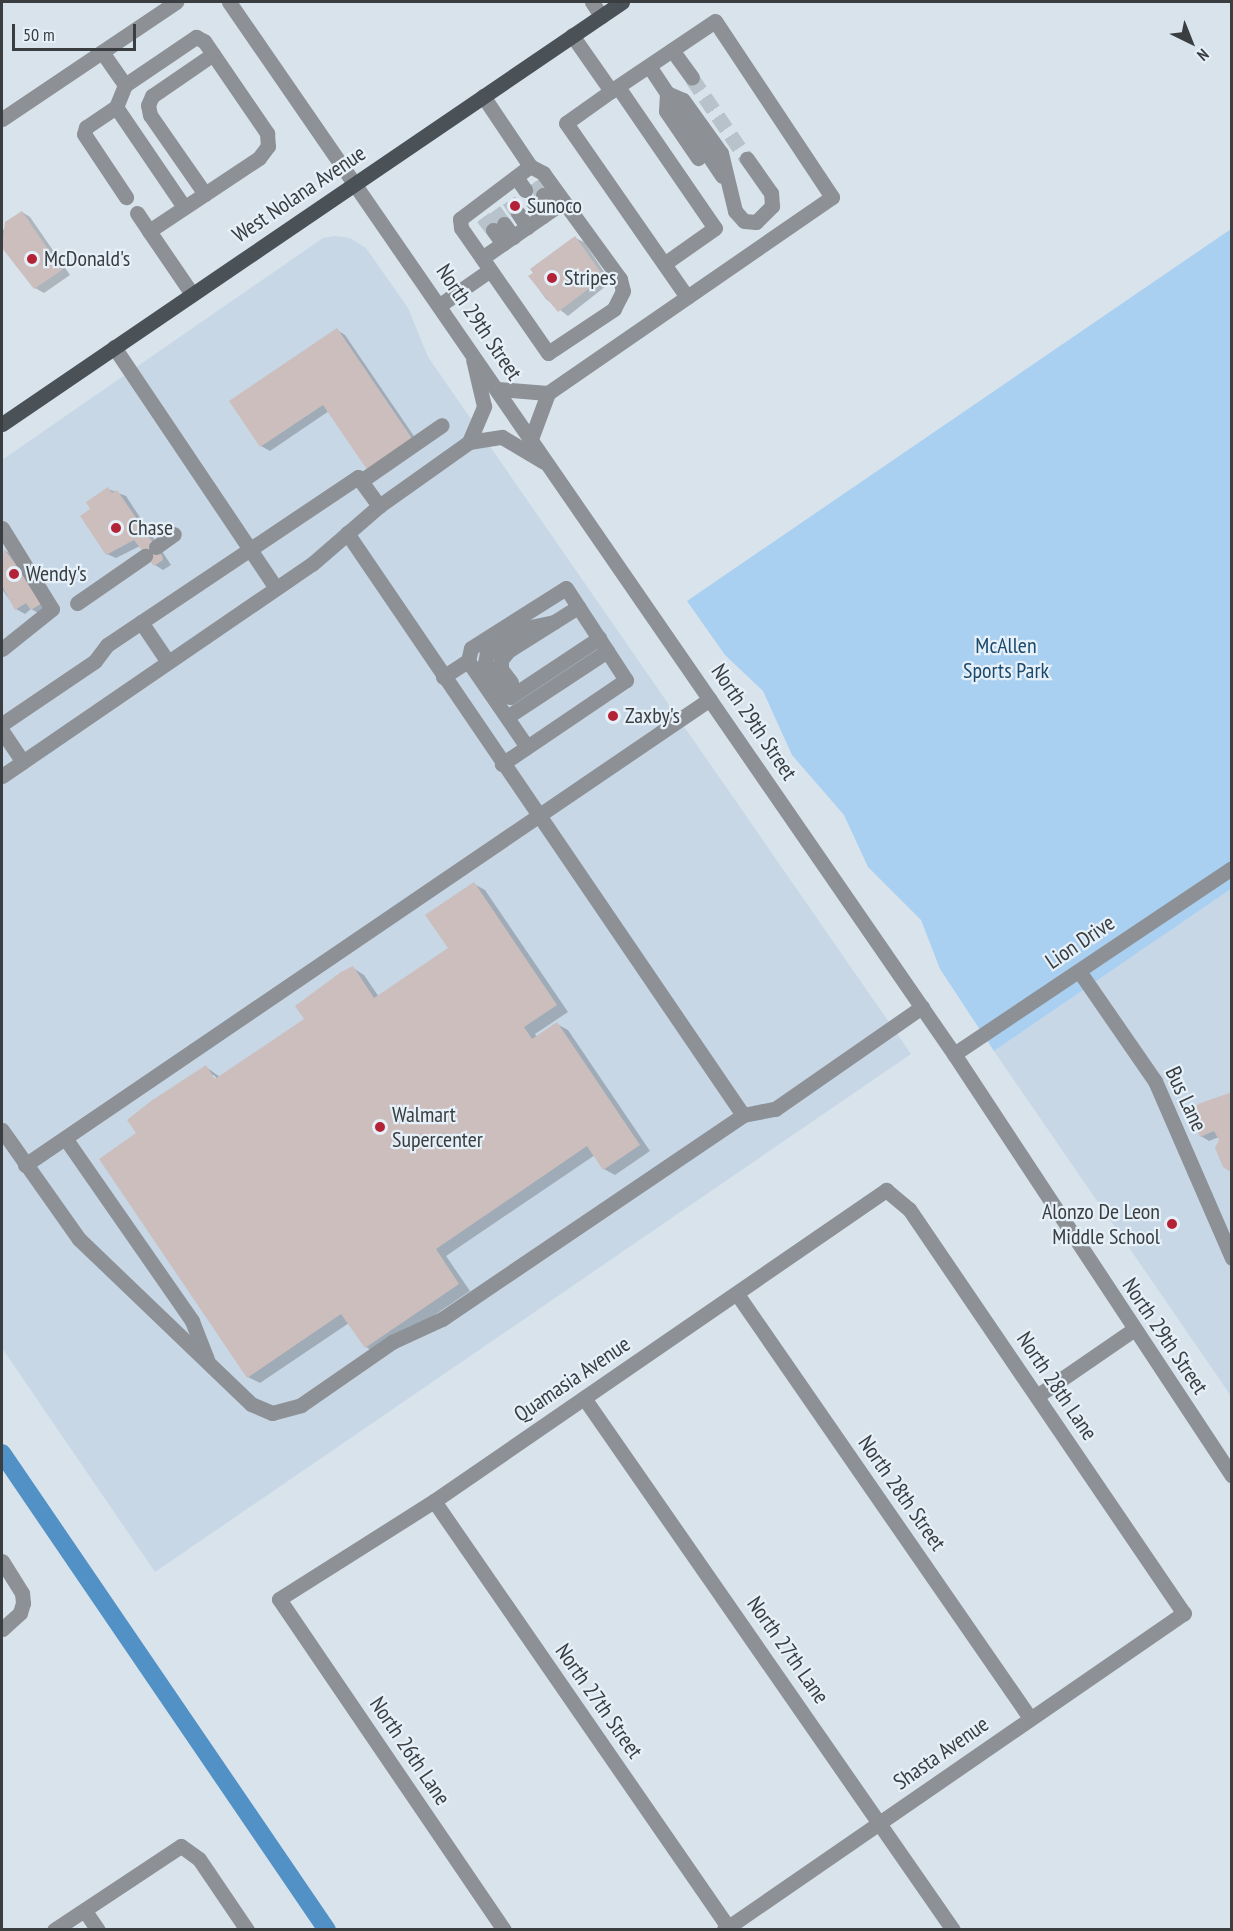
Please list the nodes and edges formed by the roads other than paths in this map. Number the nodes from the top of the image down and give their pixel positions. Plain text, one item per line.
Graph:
1 (176, 2) edge
2 (229, 2) edge
3 (592, 2) edge
4 (622, 2) edge
5 (601, 16) junction
6 (572, 35) junction
7 (672, 50) junction
8 (102, 52) junction
9 (213, 54) junction
10 (649, 66) junction
11 (692, 78) tunnel mouth
12 (125, 85) junction
13 (614, 89) junction
14 (483, 96) junction
15 (116, 107) junction
16 (2, 119) edge
17 (747, 159) tunnel mouth
18 (526, 177) junction
19 (356, 182) junction
20 (205, 194) junction
21 (126, 197) dead end
22 (547, 205) junction
23 (184, 207) junction
24 (137, 213) dead end
25 (518, 213) tunnel mouth
26 (498, 227) tunnel mouth
27 (527, 227) junction
28 (149, 231) junction
29 (508, 240) junction
30 (487, 264) junction
31 (664, 264) junction
32 (192, 294) junction
33 (687, 297) junction
34 (440, 305) junction
35 (114, 347) junction
36 (472, 351) junction
37 (498, 389) junction
38 (548, 393) junction
39 (2, 424) edge
40 (442, 425) dead end
41 (531, 439) junction
42 (469, 442) junction
43 (549, 465) junction
44 (361, 481) junction
45 (379, 506) junction
46 (2, 528) edge
47 (347, 533) junction
48 (174, 534) dead end
49 (250, 549) junction
50 (276, 588) junction
51 (77, 603) dead end
52 (578, 607) junction
53 (141, 622) junction
54 (603, 645) junction
55 (2, 649) edge
56 (468, 661) junction
57 (168, 662) junction
58 (443, 677) junction
59 (710, 699) junction
60 (507, 717) junction
61 (2, 724) edge
62 (2, 731) edge
63 (527, 747) junction
64 (23, 762) junction
65 (502, 764) junction
66 (2, 776) edge
67 (538, 816) junction
68 (1232, 868) edge
69 (1079, 970) junction
70 (922, 1007) junction
71 (954, 1054) junction
72 (743, 1114) junction
73 (2, 1130) edge
74 (65, 1138) junction
75 (26, 1165) junction
76 (886, 1190) joint
77 (1232, 1258) edge
78 (736, 1294) junction
79 (1133, 1330) junction
80 (208, 1362) junction
81 (1037, 1396) junction
82 (584, 1398) junction
83 (1232, 1476) edge
84 (434, 1501) junction
85 (2, 1561) edge
86 (279, 1599) joint
87 (1184, 1613) joint
88 (2, 1629) edge
89 (1029, 1718) junction
90 (880, 1822) junction
91 (85, 1911) junction
92 (726, 1928) edge
93 (54, 1929) edge
94 (98, 1929) edge
95 (247, 1929) edge
96 (504, 1929) edge
97 (953, 1929) edge

1 - 8 street
2 - 19 street, North 29th Street
3 - 5 street
4 - 5 main road, West Nolana Avenue
5 - 6 main road, West Nolana Avenue
6 - 13 street
6 - 14 main road, West Nolana Avenue
7 - 10 street
7 - 11 street
7 - 33 street
8 - 12 street
8 - 16 street
9 - 12 street
9 - 20 street
9 - 20 street
10 - 13 street
10 - 17 street
12 - 15 street
13 - 31 street
13 - 31 street
14 - 18 street
14 - 19 main road, West Nolana Avenue
15 - 21 street
15 - 23 street
18 - 22 street
18 - 30 street
19 - 32 main road, West Nolana Avenue
19 - 34 street, North 29th Street
20 - 23 street
22 - 27 street
22 - 30 street
23 - 28 street
24 - 28 street
25 - 27 street
26 - 29 street
27 - 29 street
28 - 32 street
29 - 30 street
30 - 34 street
31 - 33 street
32 - 35 main road, West Nolana Avenue
33 - 38 street
34 - 36 street, North 29th Street
35 - 39 main road, West Nolana Avenue
35 - 49 street
36 - 37 street, North 29th Street
36 - 42 street
37 - 38 street
37 - 41 street, North 29th Street
38 - 41 street
40 - 44 street
41 - 43 street, North 29th Street
42 - 43 street
42 - 45 street
43 - 59 street, North 29th Street
44 - 45 street
44 - 49 street
45 - 47 street
46 - 55 street
47 - 50 street
47 - 58 street
48 - 51 street
49 - 50 street
49 - 53 street
50 - 57 street
52 - 54 street
52 - 54 street
52 - 56 street
53 - 57 street
53 - 61 street
54 - 60 street
54 - 63 street
56 - 58 street
56 - 60 street
57 - 64 street
58 - 65 street
59 - 67 street
59 - 70 street, North 29th Street
60 - 63 street
62 - 64 street
63 - 65 street
64 - 66 street
65 - 67 street
67 - 72 street
67 - 74 street
68 - 69 street, Lion Drive
69 - 71 street, Lion Drive
69 - 77 street, Bus Lane
70 - 71 street, North 29th Street
70 - 72 street
71 - 79 street, North 29th Street
72 - 80 street
73 - 75 street
74 - 75 street
74 - 80 street
75 - 80 street
76 - 78 street, Quamasia Avenue
76 - 81 street, North 28th Lane
78 - 82 street, Quamasia Avenue
78 - 89 street, North 28th Street
79 - 81 street
79 - 83 street, North 29th Street
81 - 87 street, North 28th Lane
82 - 84 street, Quamasia Avenue
82 - 90 street, North 27th Lane
84 - 86 street, Quamasia Avenue
84 - 92 street, North 27th Street
85 - 88 street
86 - 96 street, North 26th Lane
87 - 89 street, Shasta Avenue
89 - 90 street, Shasta Avenue
90 - 92 street, Shasta Avenue
90 - 97 street, North 27th Lane
91 - 93 street
91 - 94 street
91 - 95 street

